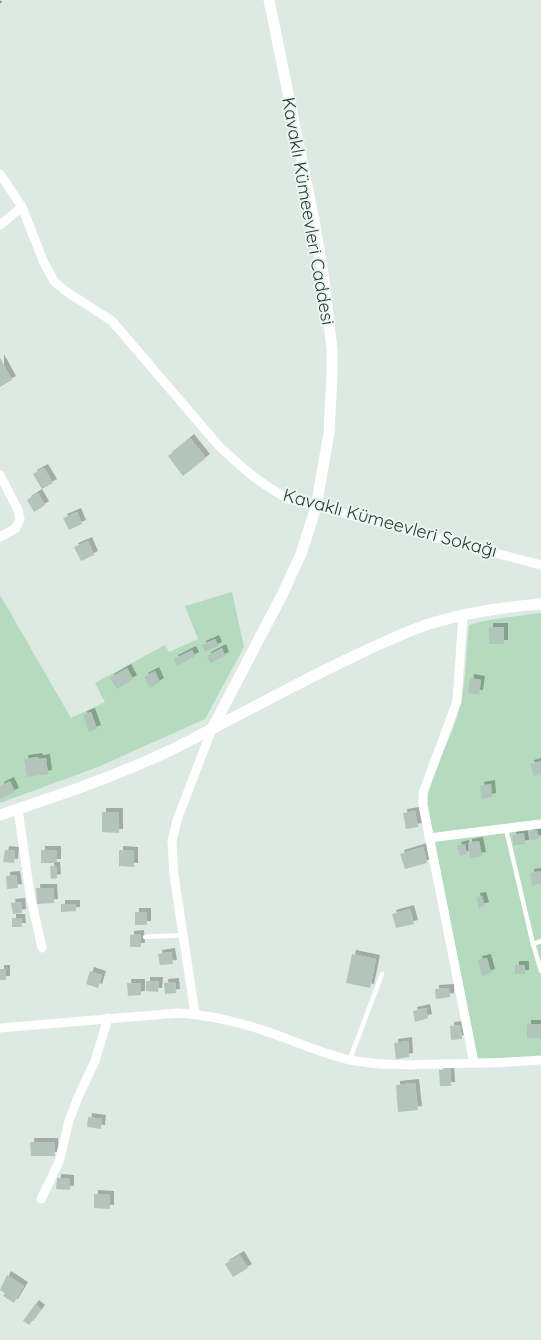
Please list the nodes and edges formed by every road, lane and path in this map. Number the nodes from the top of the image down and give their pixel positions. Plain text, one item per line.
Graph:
1 (2, 0) edge
2 (269, 0) edge
3 (0, 3) edge
4 (0, 174) edge
5 (22, 207) junction
6 (0, 225) edge
7 (0, 475) edge
8 (316, 506) junction
9 (0, 537) edge
10 (541, 565) edge
11 (541, 604) edge
12 (463, 615) junction
13 (212, 728) junction
14 (18, 809) junction
15 (0, 815) edge
16 (541, 824) edge
17 (506, 828) junction
18 (429, 838) junction
19 (184, 935) junction
20 (145, 937) dead end
21 (541, 941) edge
22 (533, 944) junction
23 (42, 948) dead end
24 (541, 971) edge
25 (382, 974) dead end
26 (195, 1014) junction
27 (108, 1018) junction
28 (0, 1028) edge
29 (350, 1060) junction
30 (541, 1060) edge
31 (474, 1064) junction
32 (41, 1199) dead end

1 - 3 path
2 - 8 street, Kavaklı Kümeevleri Caddesi
4 - 5 street, Kavaklı Kümeevleri Sokağı
5 - 6 street
5 - 8 street, Kavaklı Kümeevleri Sokağı
7 - 9 street
8 - 10 street, Kavaklı Kümeevleri Sokağı
8 - 13 street, Kavaklı Kümeevleri Caddesi
11 - 12 street
12 - 13 street
12 - 18 street
13 - 14 street
13 - 19 street
14 - 15 street
14 - 23 street
16 - 17 street
17 - 18 street
17 - 22 lane
18 - 31 street
19 - 20 lane
19 - 26 street
21 - 22 lane
22 - 24 lane
25 - 29 lane
26 - 27 street
26 - 29 street
27 - 28 street
27 - 32 street
29 - 31 street
30 - 31 street

